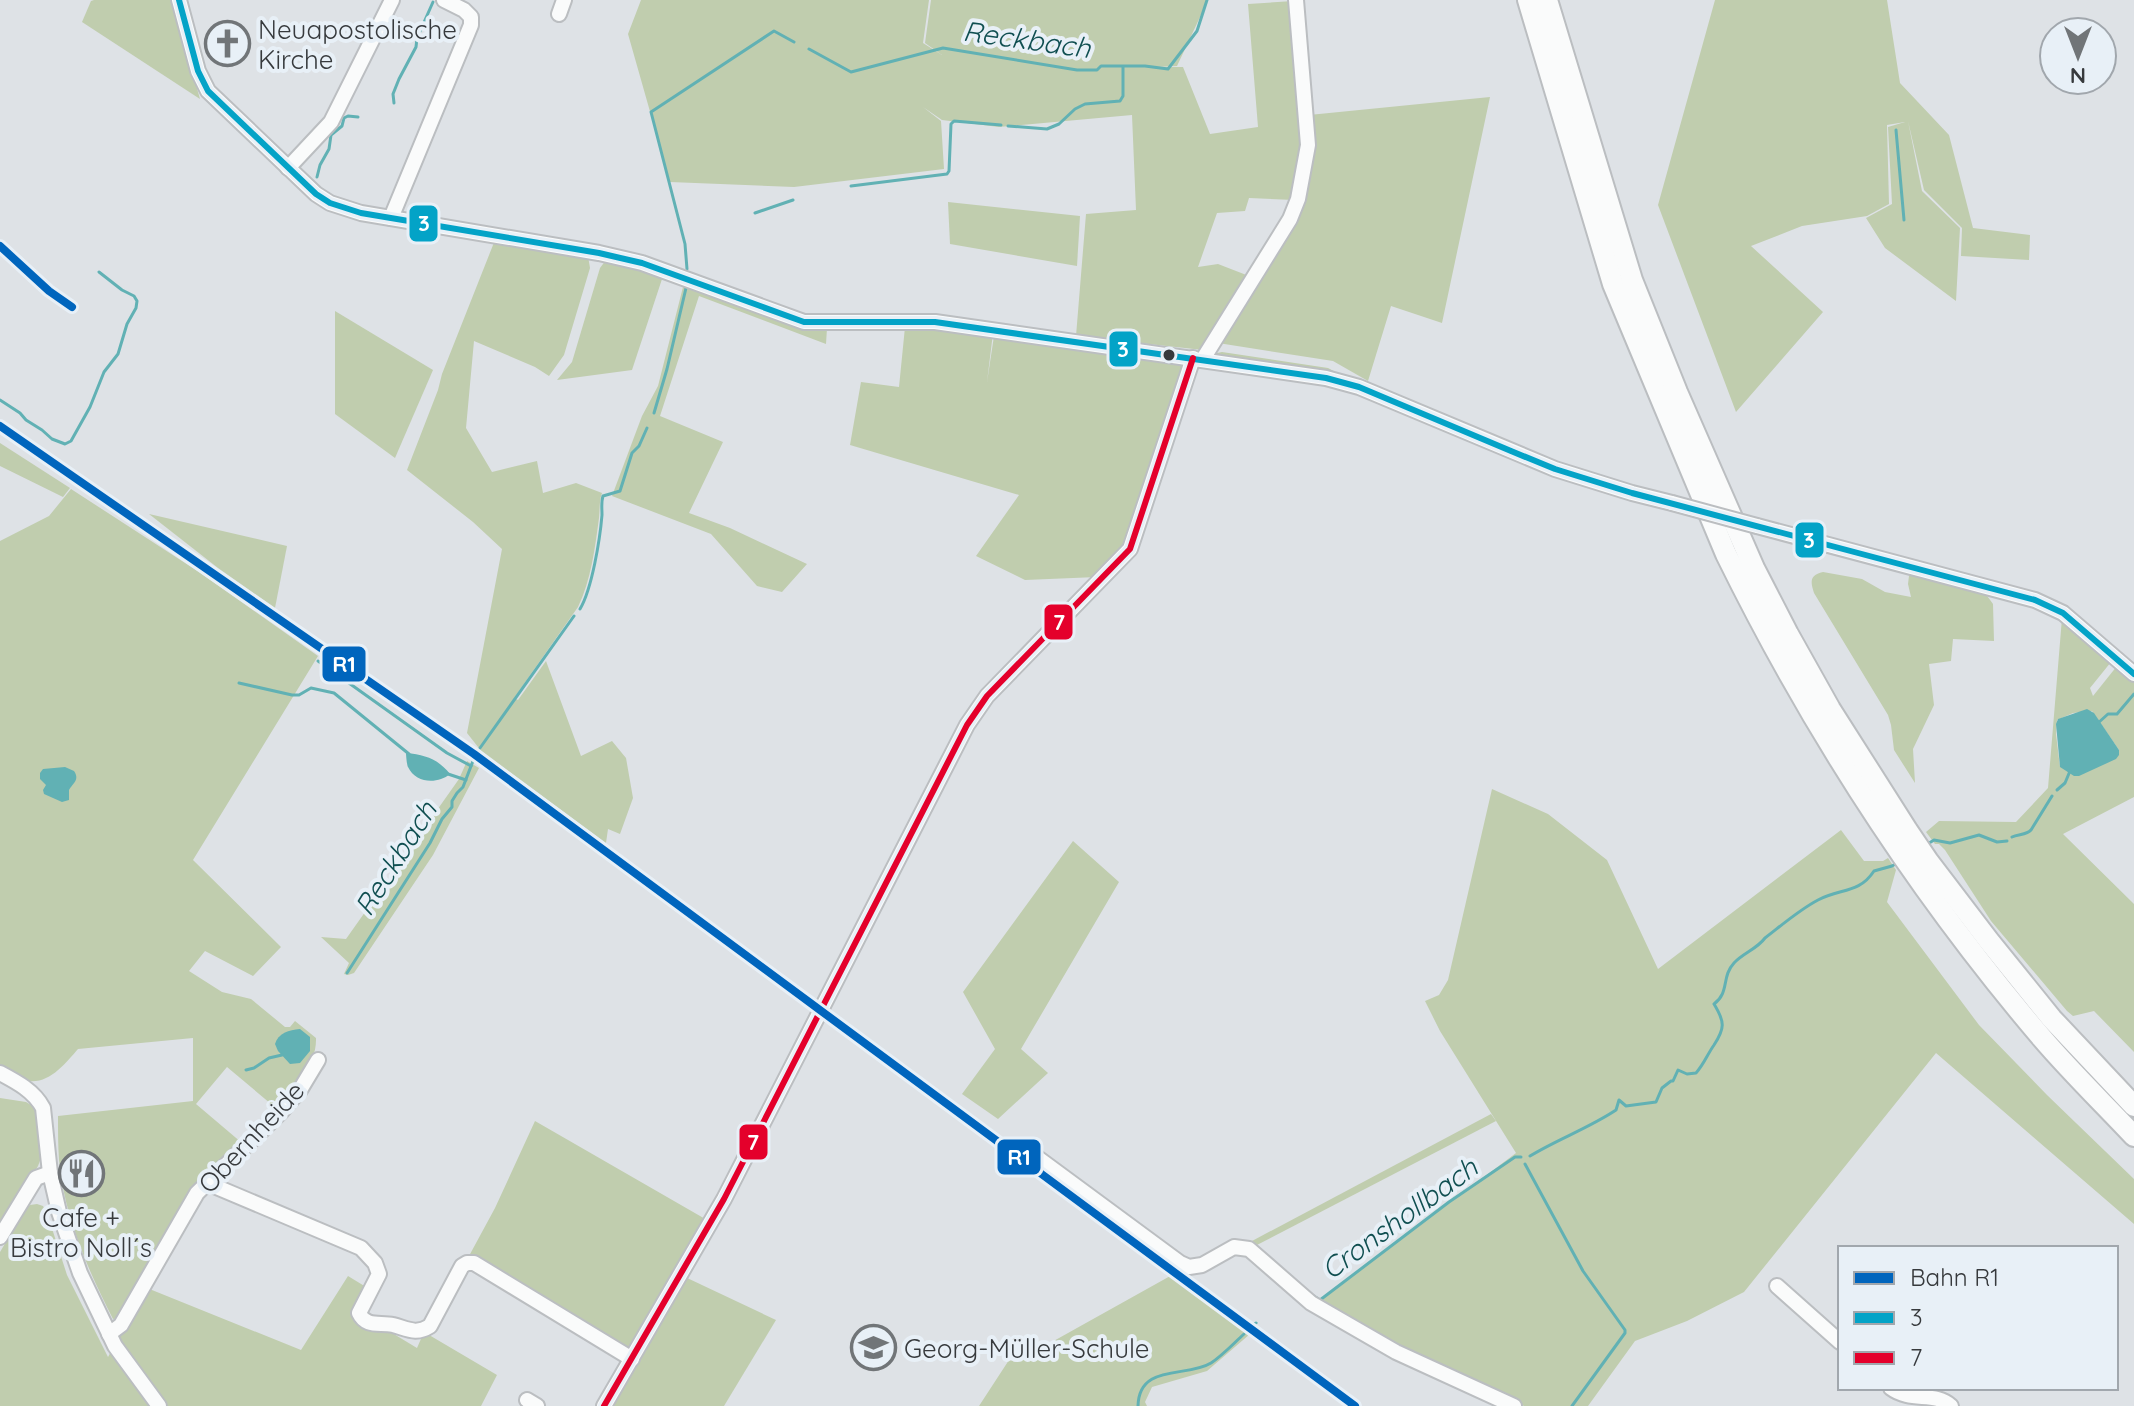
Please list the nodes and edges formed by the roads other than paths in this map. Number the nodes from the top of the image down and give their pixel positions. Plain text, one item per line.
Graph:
1 (179, 0) edge
2 (392, 0) edge
3 (444, 0) edge
4 (1296, 0) edge
5 (1528, 0) edge
6 (1547, 0) edge
7 (288, 168) junction
8 (391, 218) junction
9 (1198, 359) junction
10 (2134, 674) edge
11 (1899, 835) junction
12 (1920, 866) junction
13 (318, 1060) dead end
14 (0, 1073) edge
15 (2134, 1106) edge
16 (2134, 1136) edge
17 (1035, 1156) dead end
18 (50, 1173) junction
19 (207, 1183) junction
20 (0, 1237) edge
21 (1777, 1286) dead end
22 (112, 1340) junction
23 (1838, 1340) edge
24 (632, 1359) junction
25 (1894, 1390) edge
26 (159, 1406) edge
27 (604, 1406) edge
28 (1514, 1406) edge
29 (1951, 1406) edge

1 - 7 street
2 - 7 street
3 - 8 street
4 - 9 street
5 - 11 highway
6 - 11 highway
7 - 8 street
8 - 9 street
9 - 10 street, bridge
9 - 24 street
11 - 12 highway
12 - 15 highway
12 - 16 highway
13 - 19 street, Obernheide
14 - 18 street
17 - 28 street
18 - 20 street
18 - 22 street
19 - 22 street, Obernheide
19 - 24 street
21 - 23 street
22 - 26 street
24 - 27 street
25 - 29 street

